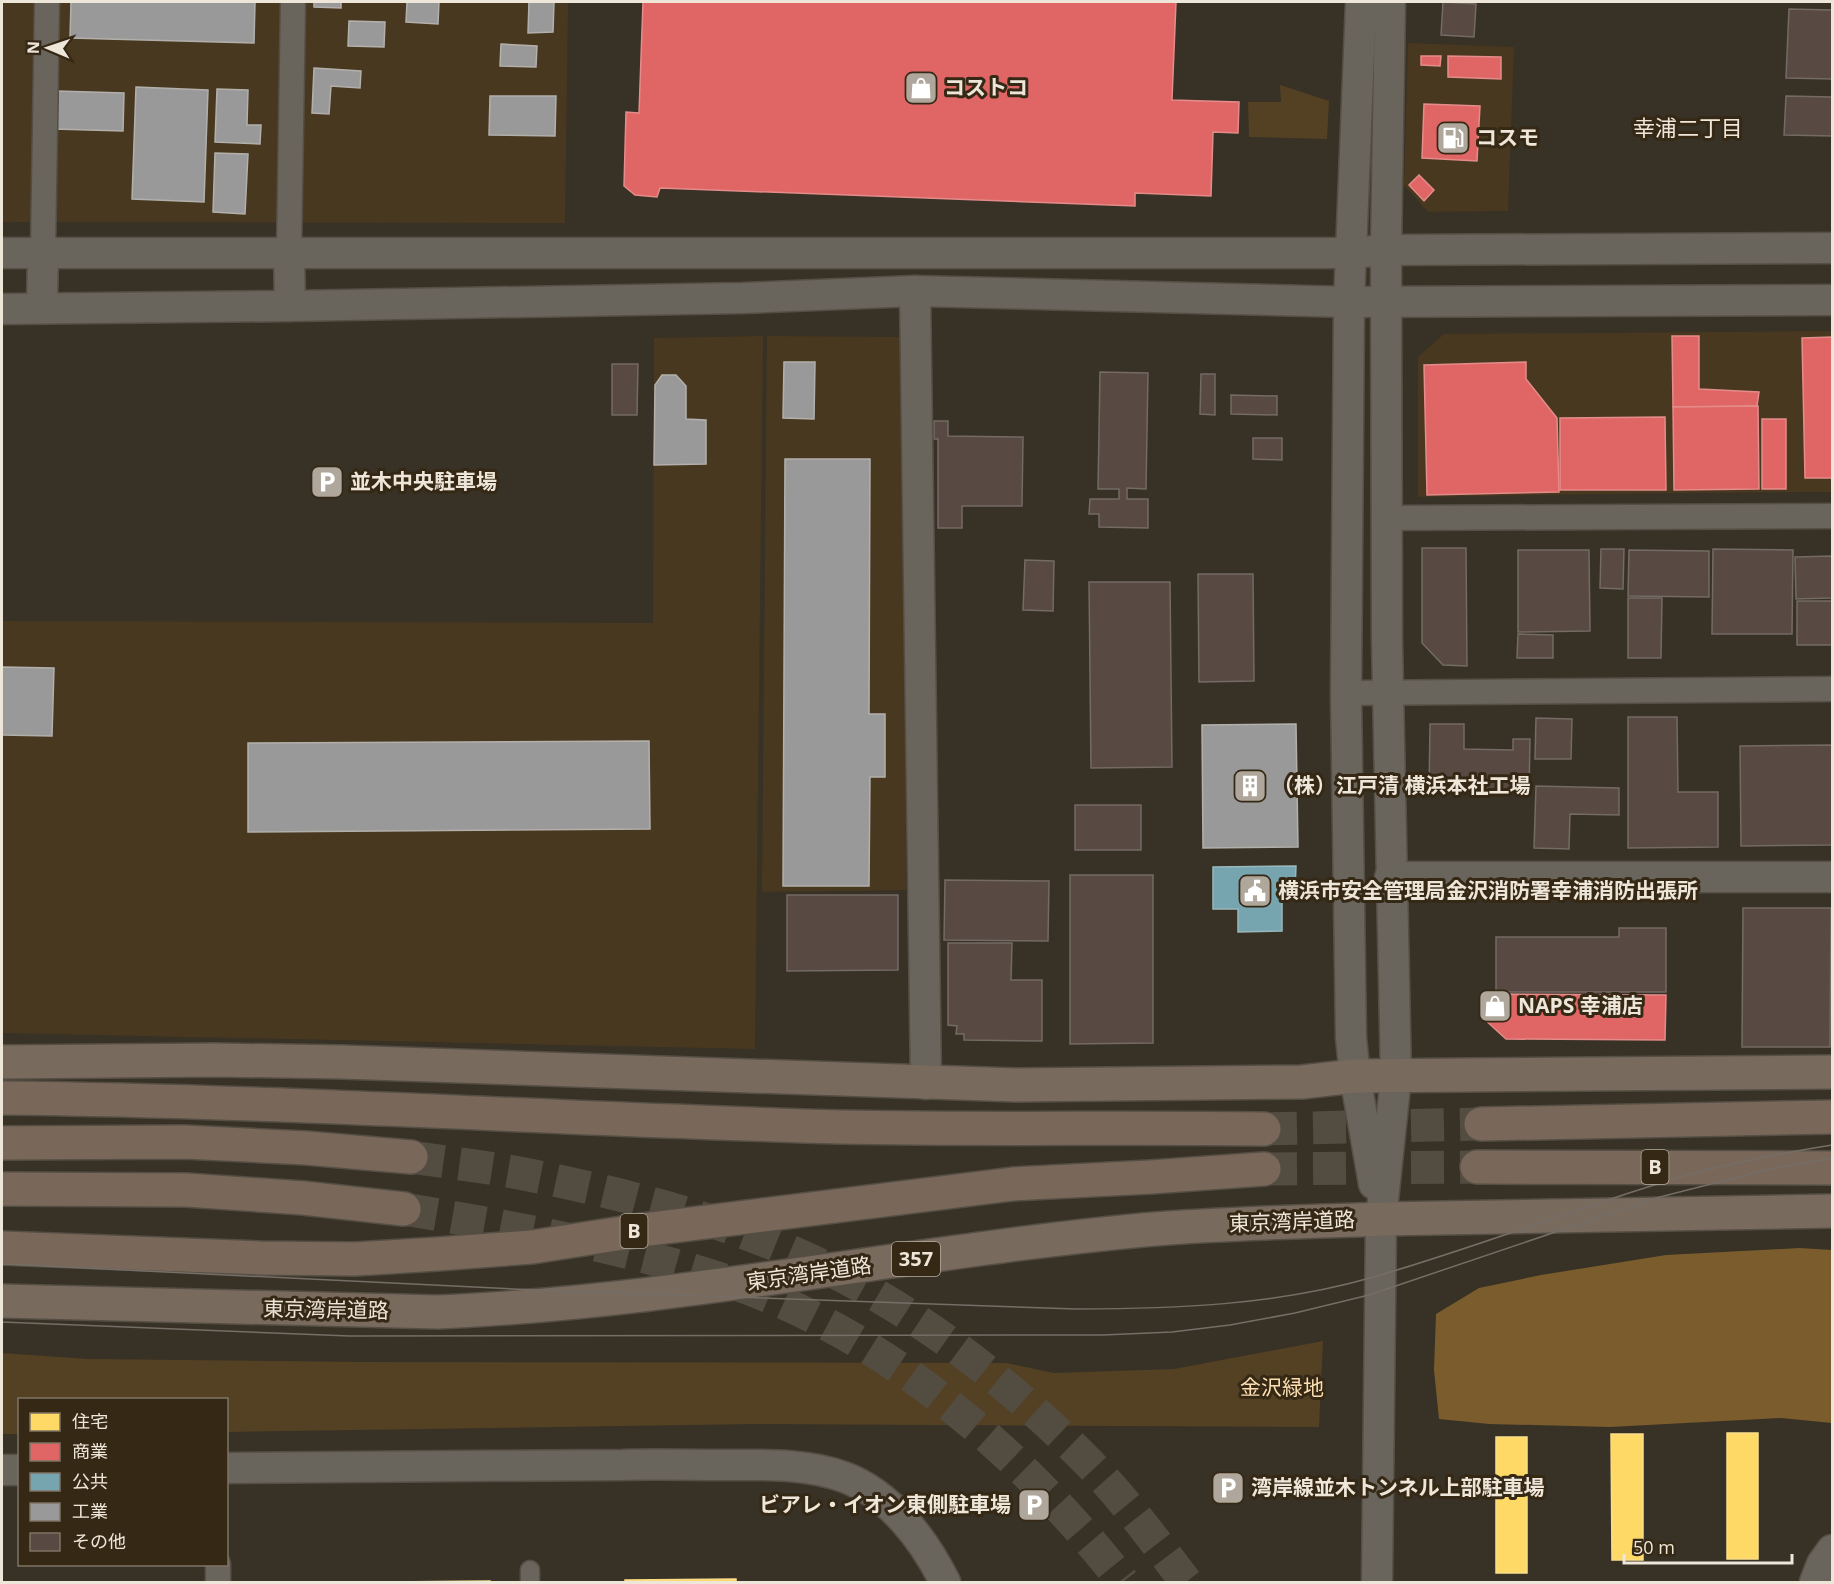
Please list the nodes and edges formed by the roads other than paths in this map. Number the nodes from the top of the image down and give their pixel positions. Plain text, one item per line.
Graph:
1 (47, 2) edge
2 (293, 2) edge
3 (1360, 2) edge
4 (1390, 2) edge
5 (1833, 248) edge
6 (1386, 250) junction
7 (42, 252) junction
8 (289, 252) junction
9 (2, 253) edge
10 (1351, 253) junction
11 (915, 291) junction
12 (1833, 300) edge
13 (1349, 302) junction
14 (1388, 302) junction
15 (290, 306) junction
16 (42, 308) junction
17 (2, 309) edge
18 (1833, 516) edge
19 (1386, 518) junction
20 (1833, 689) edge
21 (1387, 692) junction
22 (1346, 693) junction
23 (1390, 877) junction
24 (1833, 877) edge
25 (2, 1062) edge
26 (1833, 1072) edge
27 (1356, 1077) junction
28 (1396, 1077) junction
29 (926, 1084) junction
30 (2, 1098) edge
31 (1833, 1117) edge
32 (1481, 1124) tunnel mouth
33 (1264, 1129) tunnel mouth
34 (2, 1143) edge
35 (411, 1157) tunnel mouth
36 (1477, 1167) tunnel mouth
37 (1833, 1168) edge
38 (1264, 1169) tunnel mouth
39 (2, 1189) edge
40 (404, 1209) tunnel mouth
41 (1833, 1211) edge
42 (1381, 1219) junction
43 (2, 1248) edge
44 (2, 1301) edge
45 (228, 1468) edge
46 (2, 1470) edge
47 (18, 1470) edge
48 (1833, 1550) edge
49 (218, 1566) edge
50 (218, 1582) edge
51 (945, 1582) edge
52 (1377, 1582) edge
53 (1815, 1582) edge

1 - 7 street
2 - 8 street
3 - 10 street
4 - 6 street
5 - 6 street
6 - 10 street
6 - 14 street
7 - 8 street
7 - 9 street
7 - 16 street
8 - 10 street
8 - 15 street
10 - 13 street
11 - 13 street
11 - 15 street
11 - 29 street
12 - 14 street
13 - 14 street
13 - 22 street
14 - 19 street
15 - 16 street
16 - 17 street
18 - 19 street
19 - 21 street
20 - 21 street
21 - 22 street
21 - 23 street
22 - 27 street
23 - 24 street
23 - 28 street
25 - 29 highway
26 - 28 highway
27 - 28 highway
27 - 29 highway
27 - 42 street
28 - 42 street
30 - 33 highway
31 - 32 highway, B
34 - 35 highway
36 - 37 highway, B
38 - 43 highway, B
39 - 40 highway
41 - 42 highway, 東京湾岸道路 / 357
42 - 44 highway, 東京湾岸道路 / 357
42 - 52 street
45 - 51 street
46 - 47 street
48 - 53 street
49 - 50 street

